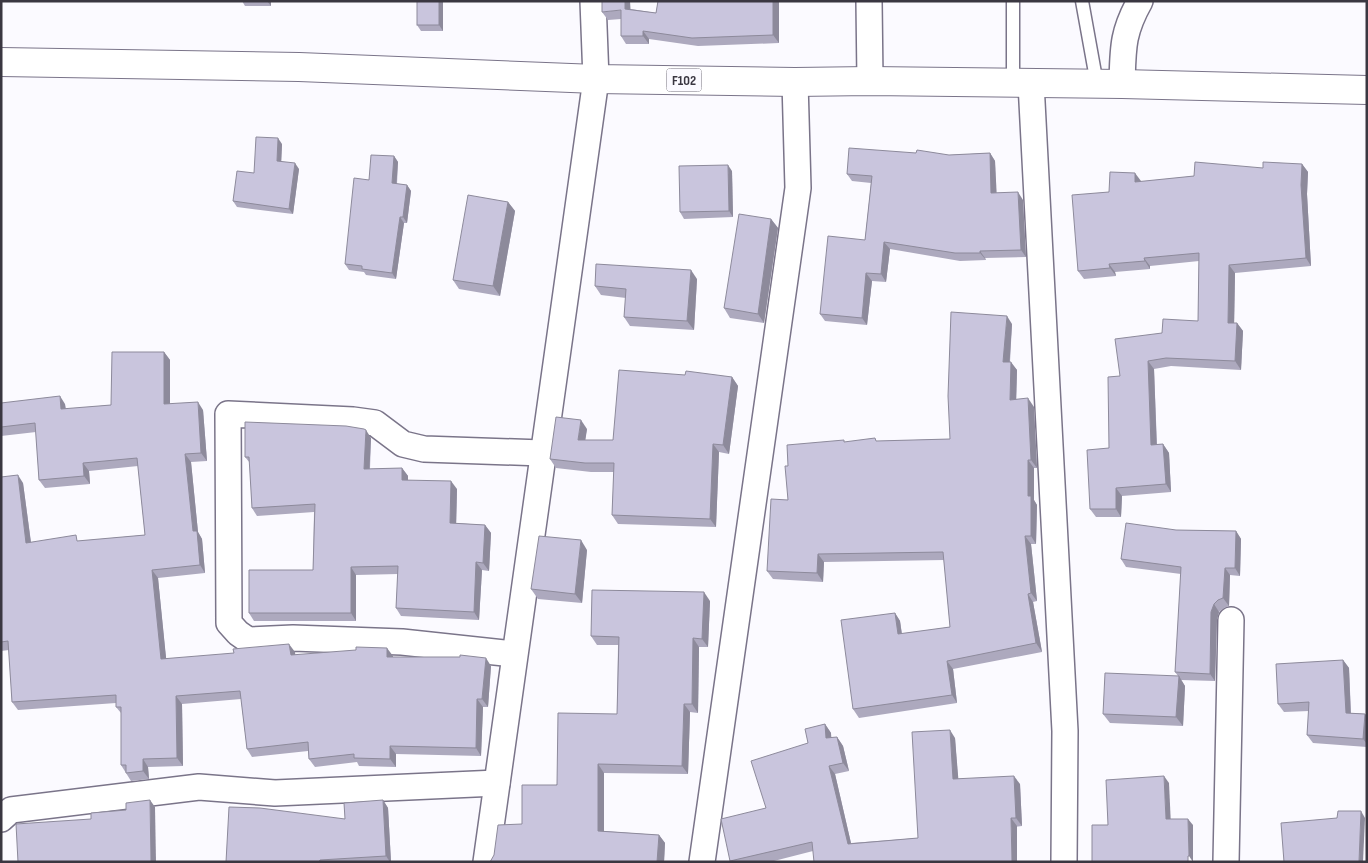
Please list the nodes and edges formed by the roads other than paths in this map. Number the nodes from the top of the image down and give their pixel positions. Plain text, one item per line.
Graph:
1 (593, 1) edge
2 (869, 1) edge
3 (1013, 1) edge
4 (1082, 1) edge
5 (1140, 1) edge
6 (1, 62) edge
7 (596, 79) junction
8 (870, 81) junction
9 (794, 82) junction
10 (1022, 83) junction
11 (1110, 84) junction
12 (1367, 90) edge
13 (542, 453) junction
14 (1231, 620) dead end
15 (514, 654) junction
16 (497, 783) junction
17 (5, 809) edge
18 (486, 862) edge
19 (702, 862) edge
20 (1064, 862) edge
21 (1226, 862) edge

1 - 7 street
2 - 8 street
3 - 10 lane
4 - 11 lane
5 - 11 street
6 - 7 main road, F102
7 - 9 main road, F102
7 - 13 street
8 - 9 main road, F102
8 - 10 main road, F102
9 - 19 street
10 - 11 main road, F102
10 - 20 street
11 - 12 main road, F102
13 - 15 street
13 - 15 street
14 - 21 street
15 - 16 street
16 - 17 street
16 - 18 street

